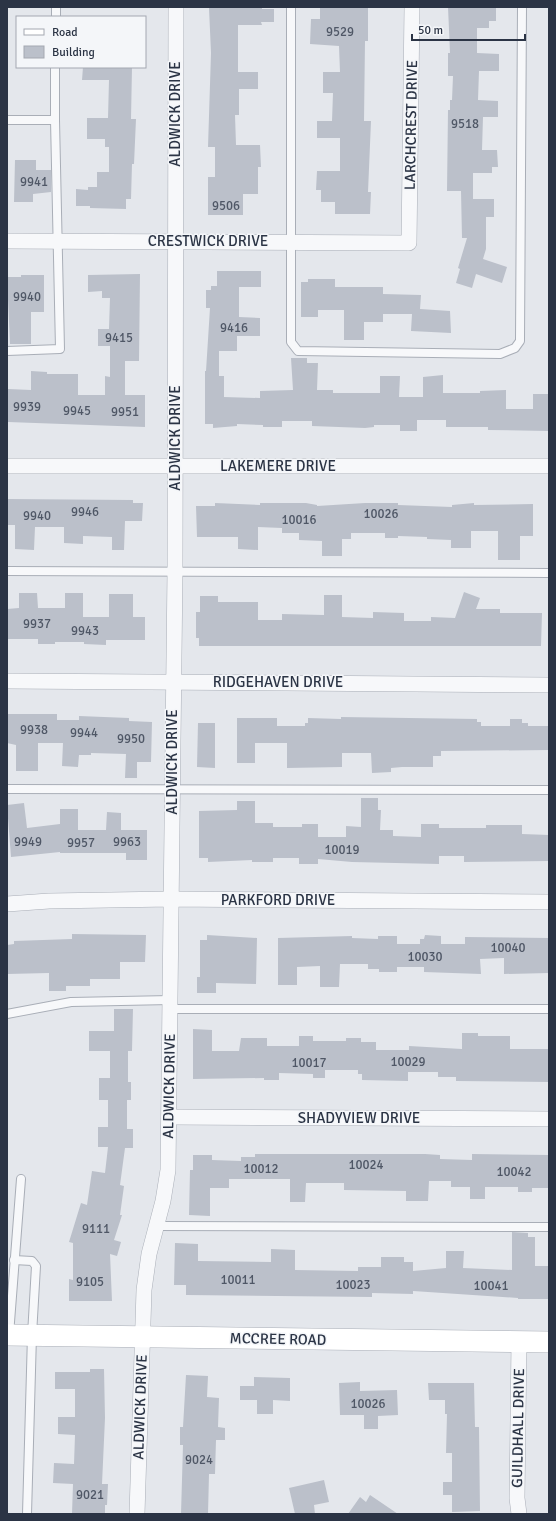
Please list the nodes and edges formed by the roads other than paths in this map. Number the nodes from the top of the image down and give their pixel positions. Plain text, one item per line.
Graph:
1 (176, 7) edge
2 (291, 7) edge
3 (412, 7) edge
4 (522, 7) edge
5 (55, 68) edge
6 (7, 120) edge
7 (55, 120) junction
8 (7, 241) edge
9 (58, 241) junction
10 (174, 241) junction
11 (290, 241) junction
12 (409, 242) joint
13 (7, 351) edge
14 (7, 466) edge
15 (175, 466) junction
16 (549, 466) edge
17 (7, 571) edge
18 (175, 571) junction
19 (549, 573) edge
20 (7, 681) edge
21 (173, 682) junction
22 (549, 685) edge
23 (7, 789) edge
24 (172, 789) junction
25 (549, 790) edge
26 (171, 899) junction
27 (549, 902) edge
28 (7, 904) edge
29 (170, 1004) junction
30 (549, 1009) edge
31 (7, 1014) edge
32 (169, 1117) junction
33 (549, 1119) edge
34 (20, 1179) dead end
35 (156, 1226) junction
36 (549, 1227) edge
37 (14, 1260) junction
38 (8, 1335) edge
39 (32, 1335) junction
40 (142, 1338) junction
41 (519, 1342) junction
42 (549, 1342) edge
43 (27, 1514) edge
44 (137, 1514) edge
45 (519, 1514) edge

1 - 10 street, ALDWICK DRIVE
2 - 11 lane
3 - 12 street, LARCHCREST DRIVE
4 - 11 lane
5 - 7 lane
6 - 7 lane
7 - 9 lane
8 - 9 street, CRESTWICK DRIVE
9 - 10 street, CRESTWICK DRIVE
9 - 13 lane
10 - 11 street, CRESTWICK DRIVE
10 - 15 street, ALDWICK DRIVE
11 - 12 street, CRESTWICK DRIVE
14 - 15 street, LAKEMERE DRIVE
15 - 16 street, LAKEMERE DRIVE
15 - 18 street, ALDWICK DRIVE
17 - 18 lane
18 - 19 lane
18 - 21 street, ALDWICK DRIVE
20 - 21 street, RIDGEHAVEN DRIVE
21 - 22 street, RIDGEHAVEN DRIVE
21 - 24 street, ALDWICK DRIVE
23 - 24 lane
24 - 25 lane
24 - 26 street, ALDWICK DRIVE
26 - 27 street, PARKFORD DRIVE
26 - 28 street, PARKFORD DRIVE
26 - 29 street, ALDWICK DRIVE
29 - 30 lane
29 - 31 lane
29 - 32 street, ALDWICK DRIVE
32 - 33 street, SHADYVIEW DRIVE
32 - 35 street, ALDWICK DRIVE
34 - 37 lane
35 - 36 lane
35 - 40 street, ALDWICK DRIVE
37 - 38 lane
37 - 39 lane
38 - 39 street, MCCREE ROAD
39 - 40 street, MCCREE ROAD
39 - 43 lane
40 - 41 street, MCCREE ROAD
40 - 44 street, ALDWICK DRIVE
41 - 42 street, MCCREE ROAD
41 - 45 street, GUILDHALL DRIVE

